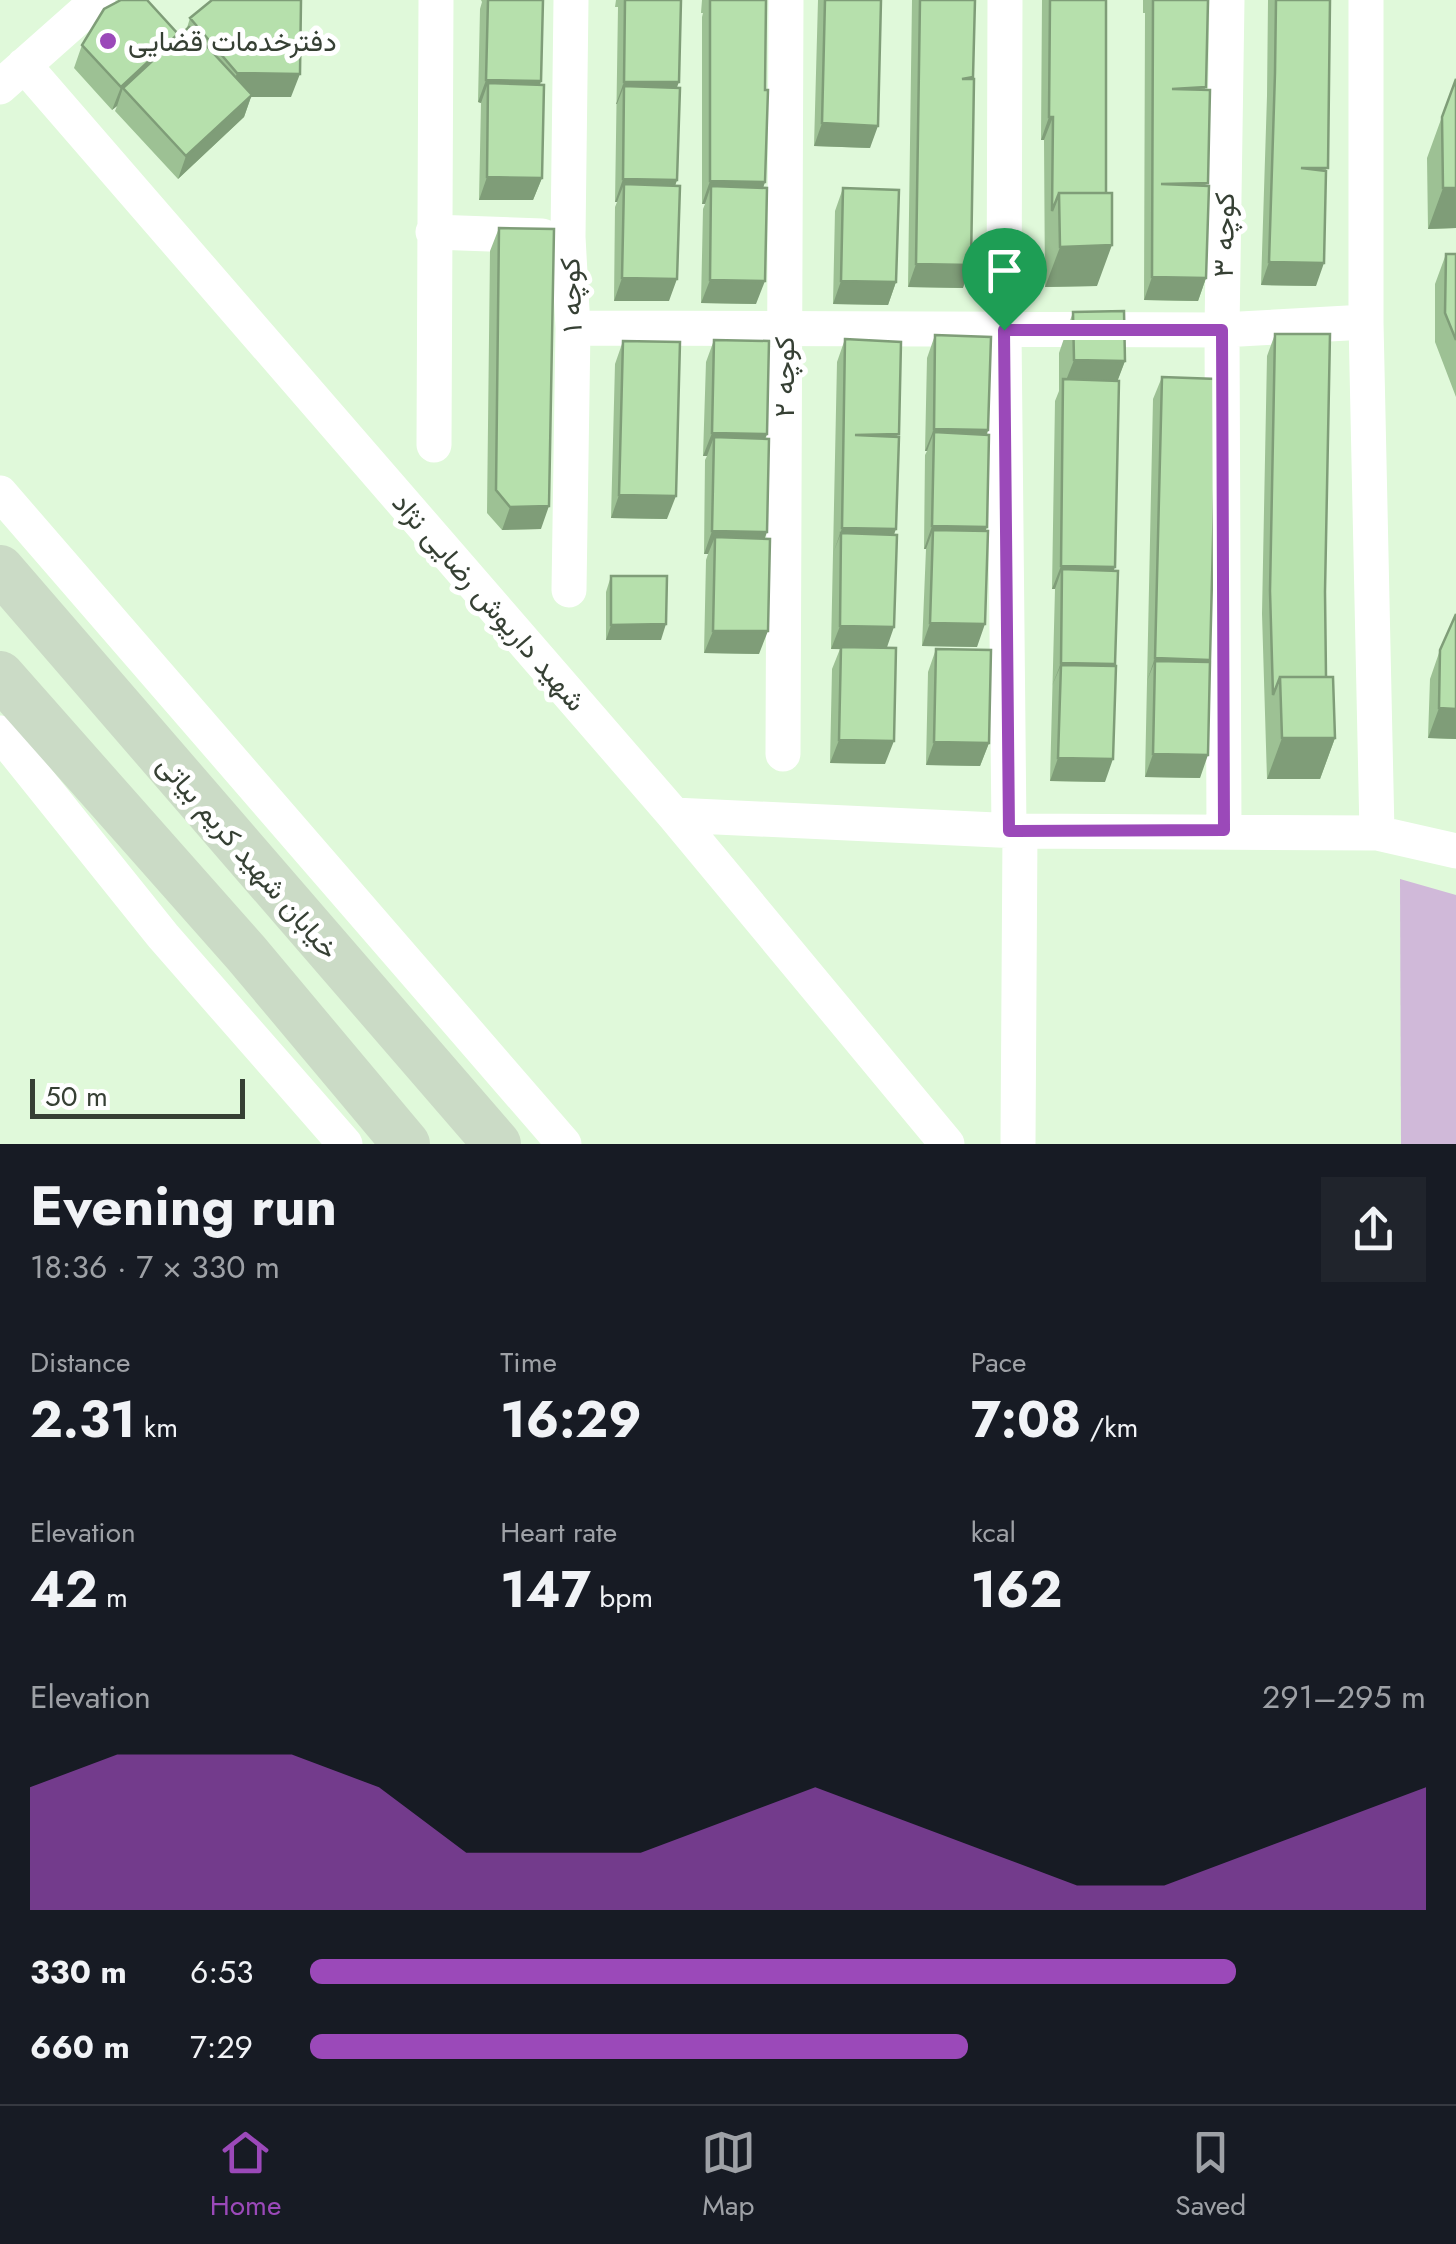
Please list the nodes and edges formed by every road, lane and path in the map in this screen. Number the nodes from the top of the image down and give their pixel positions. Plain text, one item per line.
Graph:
1 (98, 0) edge
2 (436, 0) edge
3 (571, 0) edge
4 (786, 0) edge
5 (1005, 0) edge
6 (1227, 0) edge
7 (1366, 0) edge
8 (7, 78) edge
9 (433, 232) junction
10 (568, 236) junction
11 (1366, 322) junction
12 (573, 328) junction
13 (784, 329) junction
14 (1004, 330) junction
15 (1222, 330) junction
16 (434, 446) dead end
17 (0, 493) edge
18 (0, 569) edge
19 (569, 590) dead end
20 (0, 675) edge
21 (0, 705) edge
22 (47, 730) junction
23 (0, 733) edge
24 (783, 754) dead end
25 (674, 816) junction
26 (1224, 830) junction
27 (1014, 831) junction
28 (1377, 833) junction
29 (1456, 851) edge
30 (290, 908) junction
31 (246, 953) junction
32 (416, 1052) junction
33 (512, 1083) junction
34 (345, 1144) edge
35 (406, 1144) edge
36 (497, 1144) edge
37 (564, 1144) edge
38 (947, 1144) edge
39 (1018, 1144) edge

1 - 8 street
2 - 9 street
3 - 10 street, کوچه ۱
4 - 13 street, کوچه ۲
5 - 14 street
6 - 15 street, کوچه ۳
7 - 11 street
8 - 25 street, شهید داریوش رضایی نژاد
9 - 10 street
9 - 16 street
10 - 12 street, کوچه ۱
11 - 15 street
11 - 28 street
12 - 13 street
12 - 19 street, کوچه ۱
13 - 14 street
13 - 24 street, کوچه ۲
14 - 15 street
14 - 27 street
15 - 26 street, کوچه ۳
17 - 33 street
18 - 30 main road, خیابان شهید کریم بیاتی
20 - 22 main road
21 - 22 main road
22 - 31 main road
23 - 34 street
25 - 27 street
25 - 38 street, شهید داریوش رضایی نژاد
26 - 27 street
26 - 28 street
27 - 39 street
28 - 29 street
30 - 31 main road
30 - 32 main road, خیابان شهید کریم بیاتی
31 - 35 main road
32 - 33 street
32 - 36 main road, خیابان شهید کریم بیاتی
33 - 37 street

